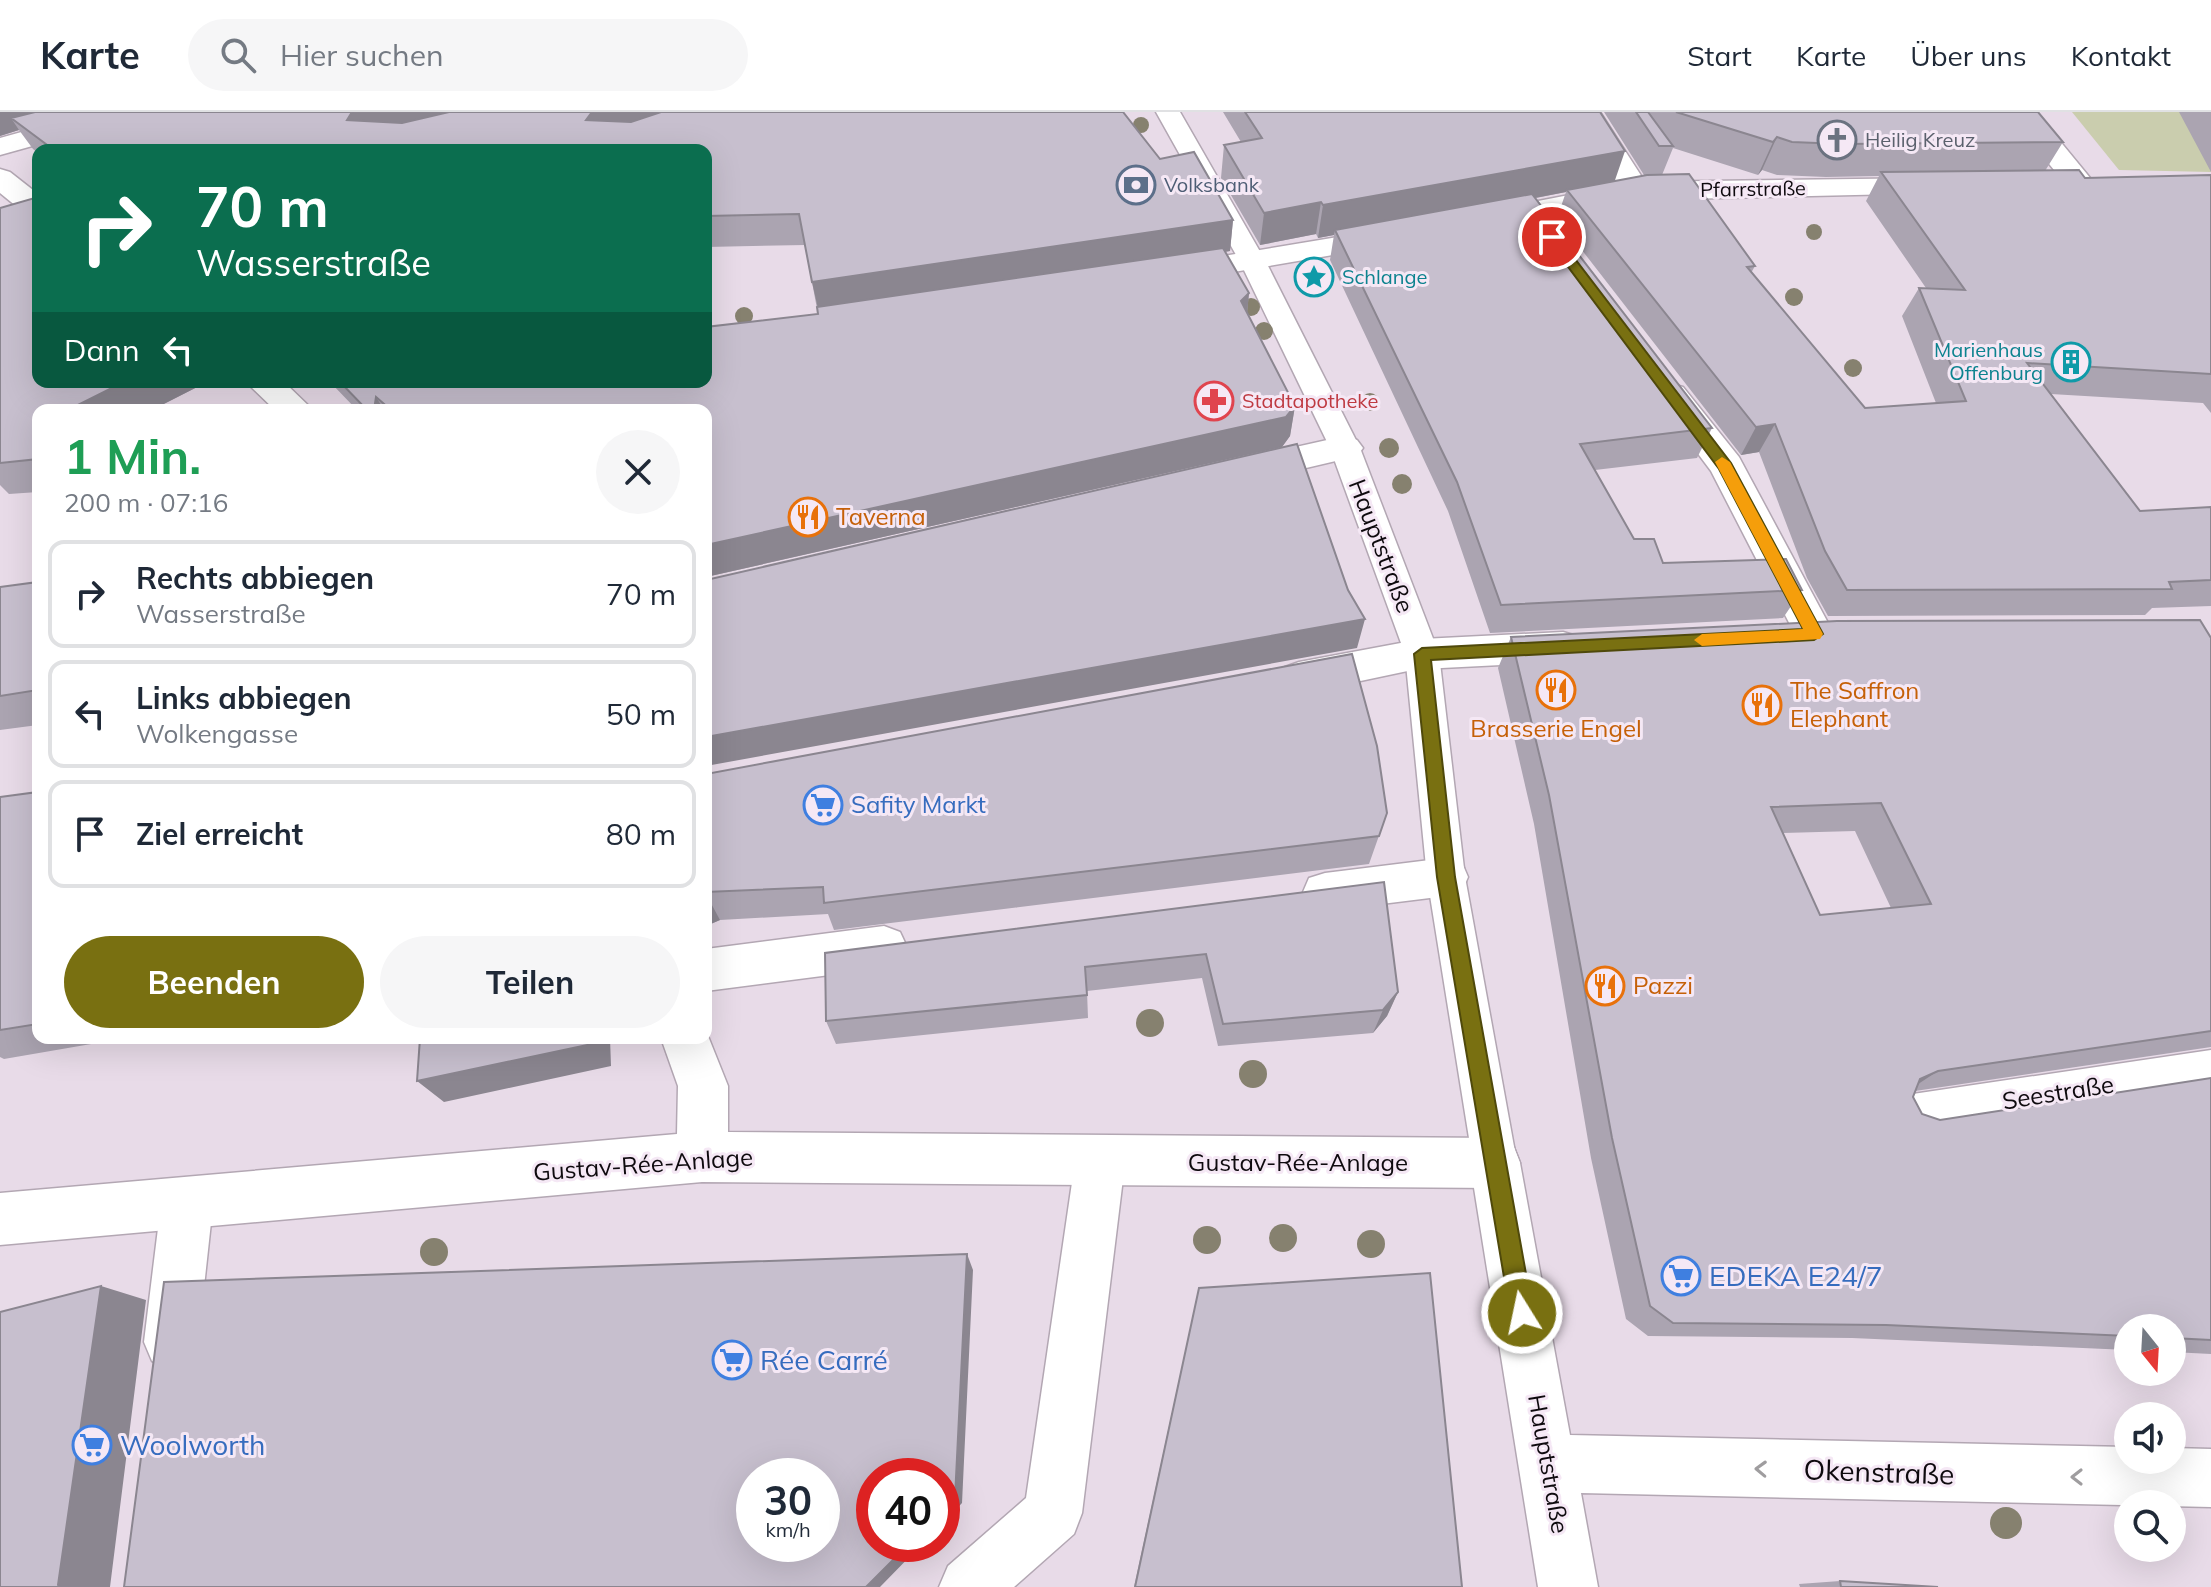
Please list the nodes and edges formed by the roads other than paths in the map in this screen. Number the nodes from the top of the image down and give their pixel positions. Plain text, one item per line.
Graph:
1 (123, 112) edge
2 (1168, 112) edge
3 (1586, 112) edge
4 (2021, 112) edge
5 (0, 147) edge
6 (0, 178) edge
7 (2081, 185) junction
8 (2112, 185) edge
9 (2049, 186) edge
10 (1954, 187) edge
11 (1636, 191) junction
12 (32, 205) edge
13 (32, 206) edge
14 (0, 212) edge
15 (1428, 230) edge
16 (1253, 262) junction
17 (1581, 275) edge
18 (1138, 279) edge
19 (1648, 364) edge
20 (270, 388) edge
21 (289, 404) edge
22 (1345, 448) junction
23 (1208, 479) edge
24 (1769, 637) edge
25 (1601, 645) edge
26 (1422, 654) junction
27 (1261, 685) edge
28 (1446, 877) junction
29 (1289, 897) edge
30 (926, 942) edge
31 (712, 969) edge
32 (687, 1044) edge
33 (2211, 1070) edge
34 (1906, 1116) edge
35 (702, 1157) junction
36 (1100, 1162) junction
37 (1495, 1163) junction
38 (187, 1204) junction
39 (0, 1219) edge
40 (166, 1388) edge
41 (1548, 1463) junction
42 (2211, 1478) edge
43 (969, 1587) edge
44 (1568, 1587) edge

1 - 5 street
2 - 16 lane, Hauptstraße
3 - 11 street
4 - 7 street
6 - 12 street
7 - 8 street
7 - 9 street
10 - 11 street, Pfarrstraße
11 - 17 street, Pfarrstraße
13 - 14 street
15 - 16 street
16 - 18 street
16 - 22 lane, Hauptstraße
19 - 24 street
20 - 21 street
22 - 23 street
22 - 26 lane, Hauptstraße
25 - 26 street
26 - 27 street
26 - 28 lane, Hauptstraße
28 - 29 street
28 - 37 lane, Hauptstraße
30 - 31 street
32 - 35 street
33 - 34 lane, Seestraße
35 - 36 street, Gustav-Rée-Anlage
35 - 38 street, Gustav-Rée-Anlage
36 - 37 street, Gustav-Rée-Anlage
36 - 43 street
37 - 41 street, Hauptstraße
38 - 39 street, Gustav-Rée-Anlage
38 - 40 street
42 -> 41 street, Okenstraße
41 - 44 street, Hauptstraße

